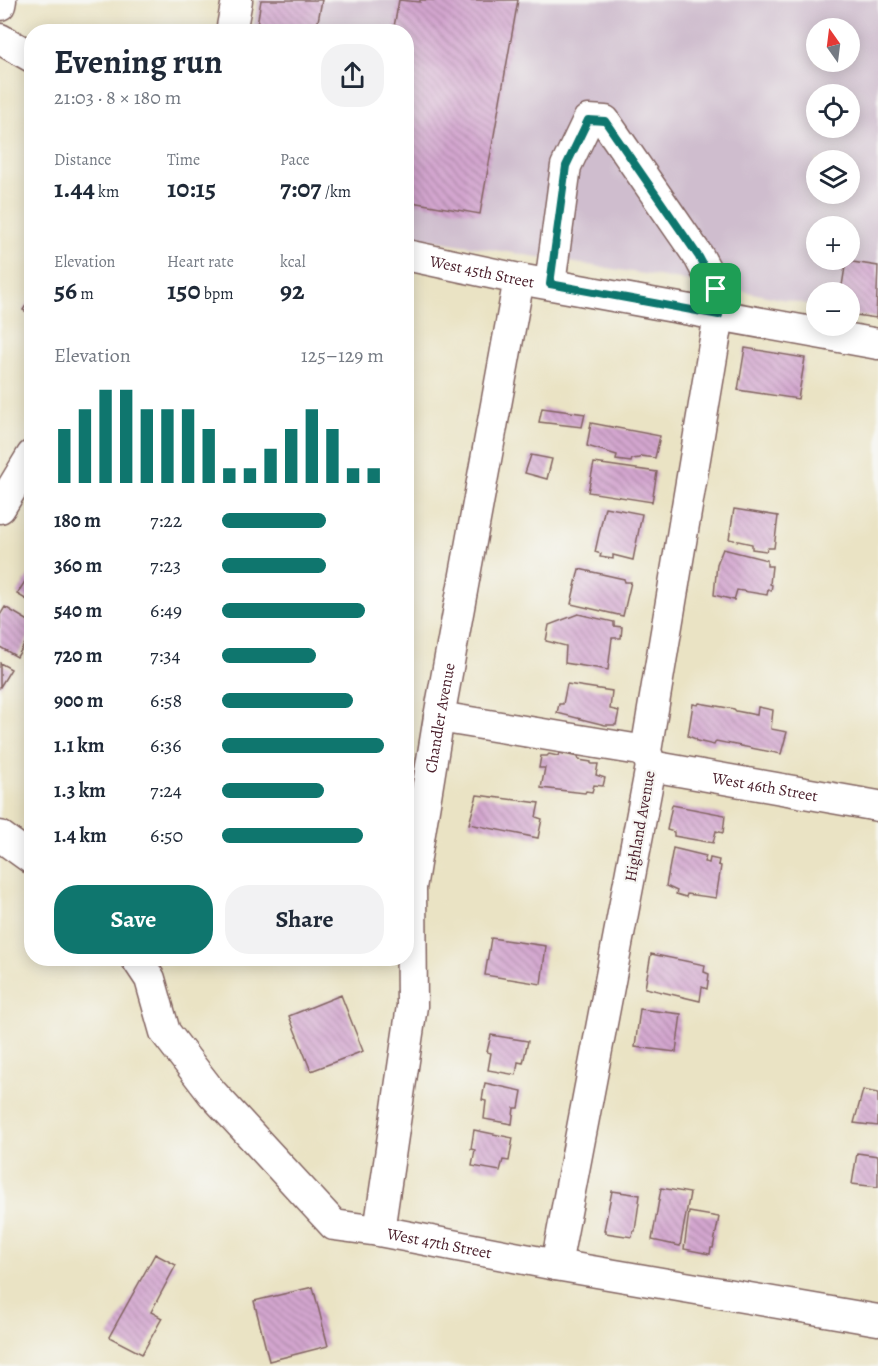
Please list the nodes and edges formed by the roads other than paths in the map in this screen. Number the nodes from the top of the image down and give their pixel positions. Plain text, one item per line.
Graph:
1 (1, 0) edge
2 (237, 0) edge
3 (0, 5) edge
4 (232, 24) edge
5 (0, 39) edge
6 (24, 52) edge
7 (414, 257) edge
8 (519, 279) junction
9 (550, 284) junction
10 (719, 315) junction
11 (878, 344) edge
12 (24, 468) edge
13 (0, 508) edge
14 (439, 717) junction
15 (649, 758) junction
16 (878, 806) edge
17 (0, 836) edge
18 (24, 853) edge
19 (414, 870) edge
20 (141, 966) edge
21 (412, 966) edge
22 (379, 1231) junction
23 (556, 1265) junction
24 (878, 1320) edge

1 - 3 street
2 - 4 street
5 - 6 street
7 - 8 street, West 45th Street
8 - 9 street, West 45th Street
8 - 14 street, Chandler Avenue
9 - 10 street, West 45th Street
9 - 10 street, Highland Avenue
10 - 11 street, West 45th Street
10 - 15 street, Highland Avenue
12 - 13 street
14 - 15 street, West 46th Street
14 - 19 street, Chandler Avenue
15 - 16 street, West 46th Street
15 - 23 street, Highland Avenue
17 - 18 street
20 - 22 street, West 47th Street
21 - 22 street, Chandler Avenue
22 - 23 street, West 47th Street
23 - 24 street, West 47th Street

